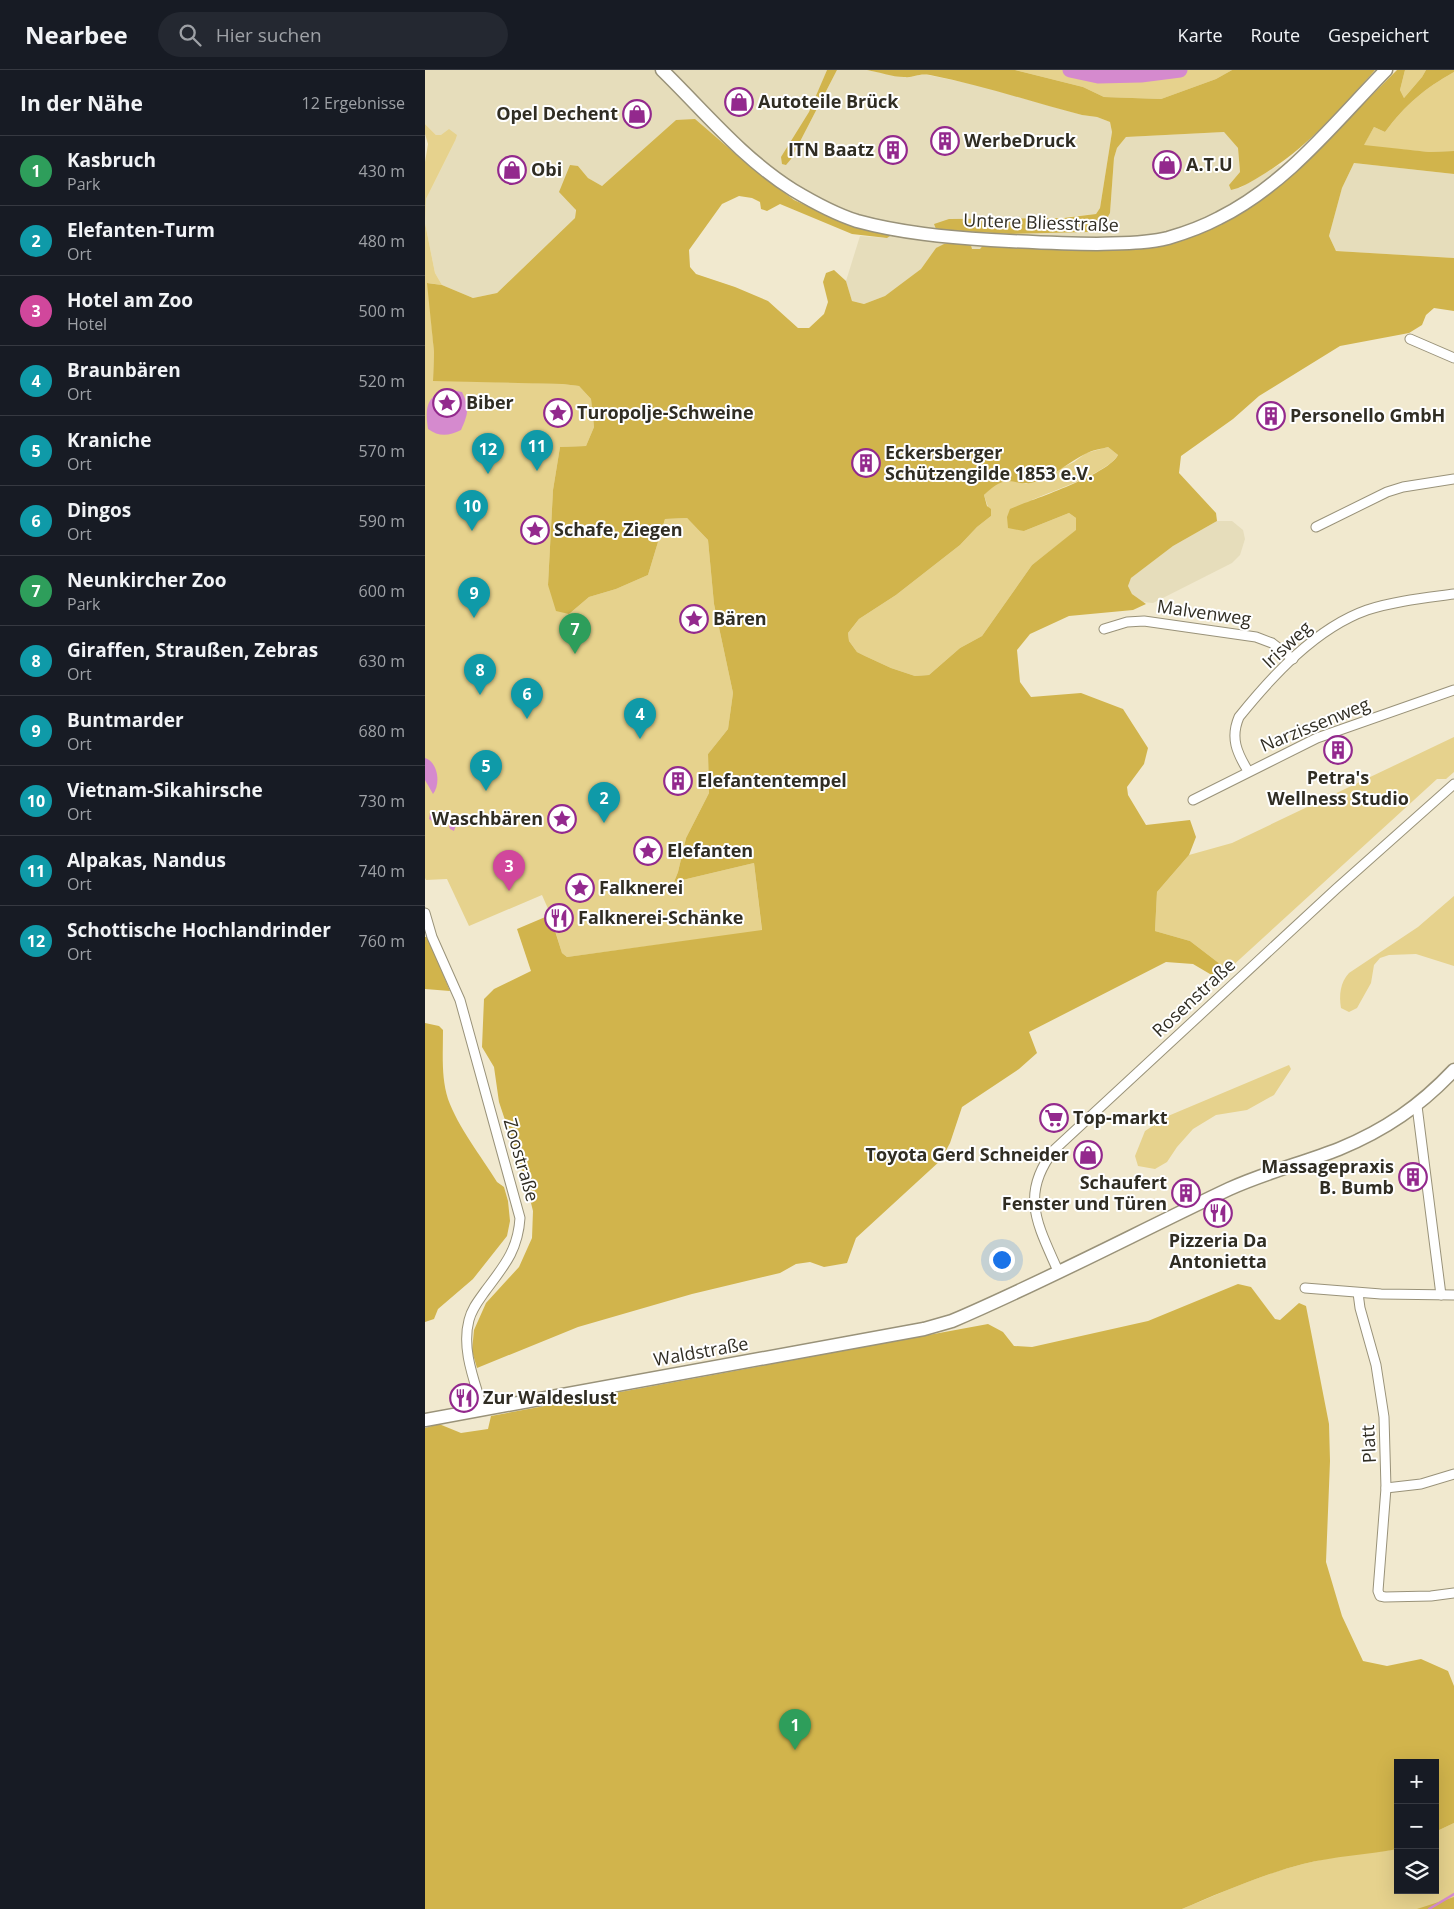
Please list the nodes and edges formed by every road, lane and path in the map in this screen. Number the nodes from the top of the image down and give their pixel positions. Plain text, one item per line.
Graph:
1 (662, 70) edge
2 (1386, 70) edge
3 (1410, 339) dead end
4 (1454, 358) edge
5 (1454, 479) edge
6 (1316, 527) dead end
7 (1454, 594) edge
8 (1105, 629) dead end
9 (1293, 659) junction
10 (1454, 690) edge
11 (1248, 771) junction
12 (1454, 784) edge
13 (1193, 800) dead end
14 (425, 913) edge
15 (1454, 1070) edge
16 (1417, 1106) junction
17 (1058, 1271) junction
18 (1305, 1288) dead end
19 (1358, 1293) junction
20 (1441, 1295) junction
21 (1454, 1295) edge
22 (483, 1410) junction
23 (425, 1420) edge
24 (1454, 1474) edge
25 (1386, 1488) junction
26 (1454, 1593) edge

1 - 2 street, Untere Bliesstraße
3 - 4 street
5 - 6 street
7 - 9 street, Irisweg
8 - 9 street, Malvenweg
9 - 11 street, Irisweg
10 - 11 street, Narzissenweg
11 - 13 street, Narzissenweg
12 - 17 street, Rosenstraße
14 - 22 street, Zoostraße
15 - 16 street, Waldstraße
16 - 17 street, Waldstraße
16 - 20 street
17 - 22 street, Waldstraße
18 - 19 street
19 - 20 street
19 - 25 street, Platt
20 - 21 street
22 - 23 street, Waldstraße
24 - 25 street
25 - 26 street, Platt

